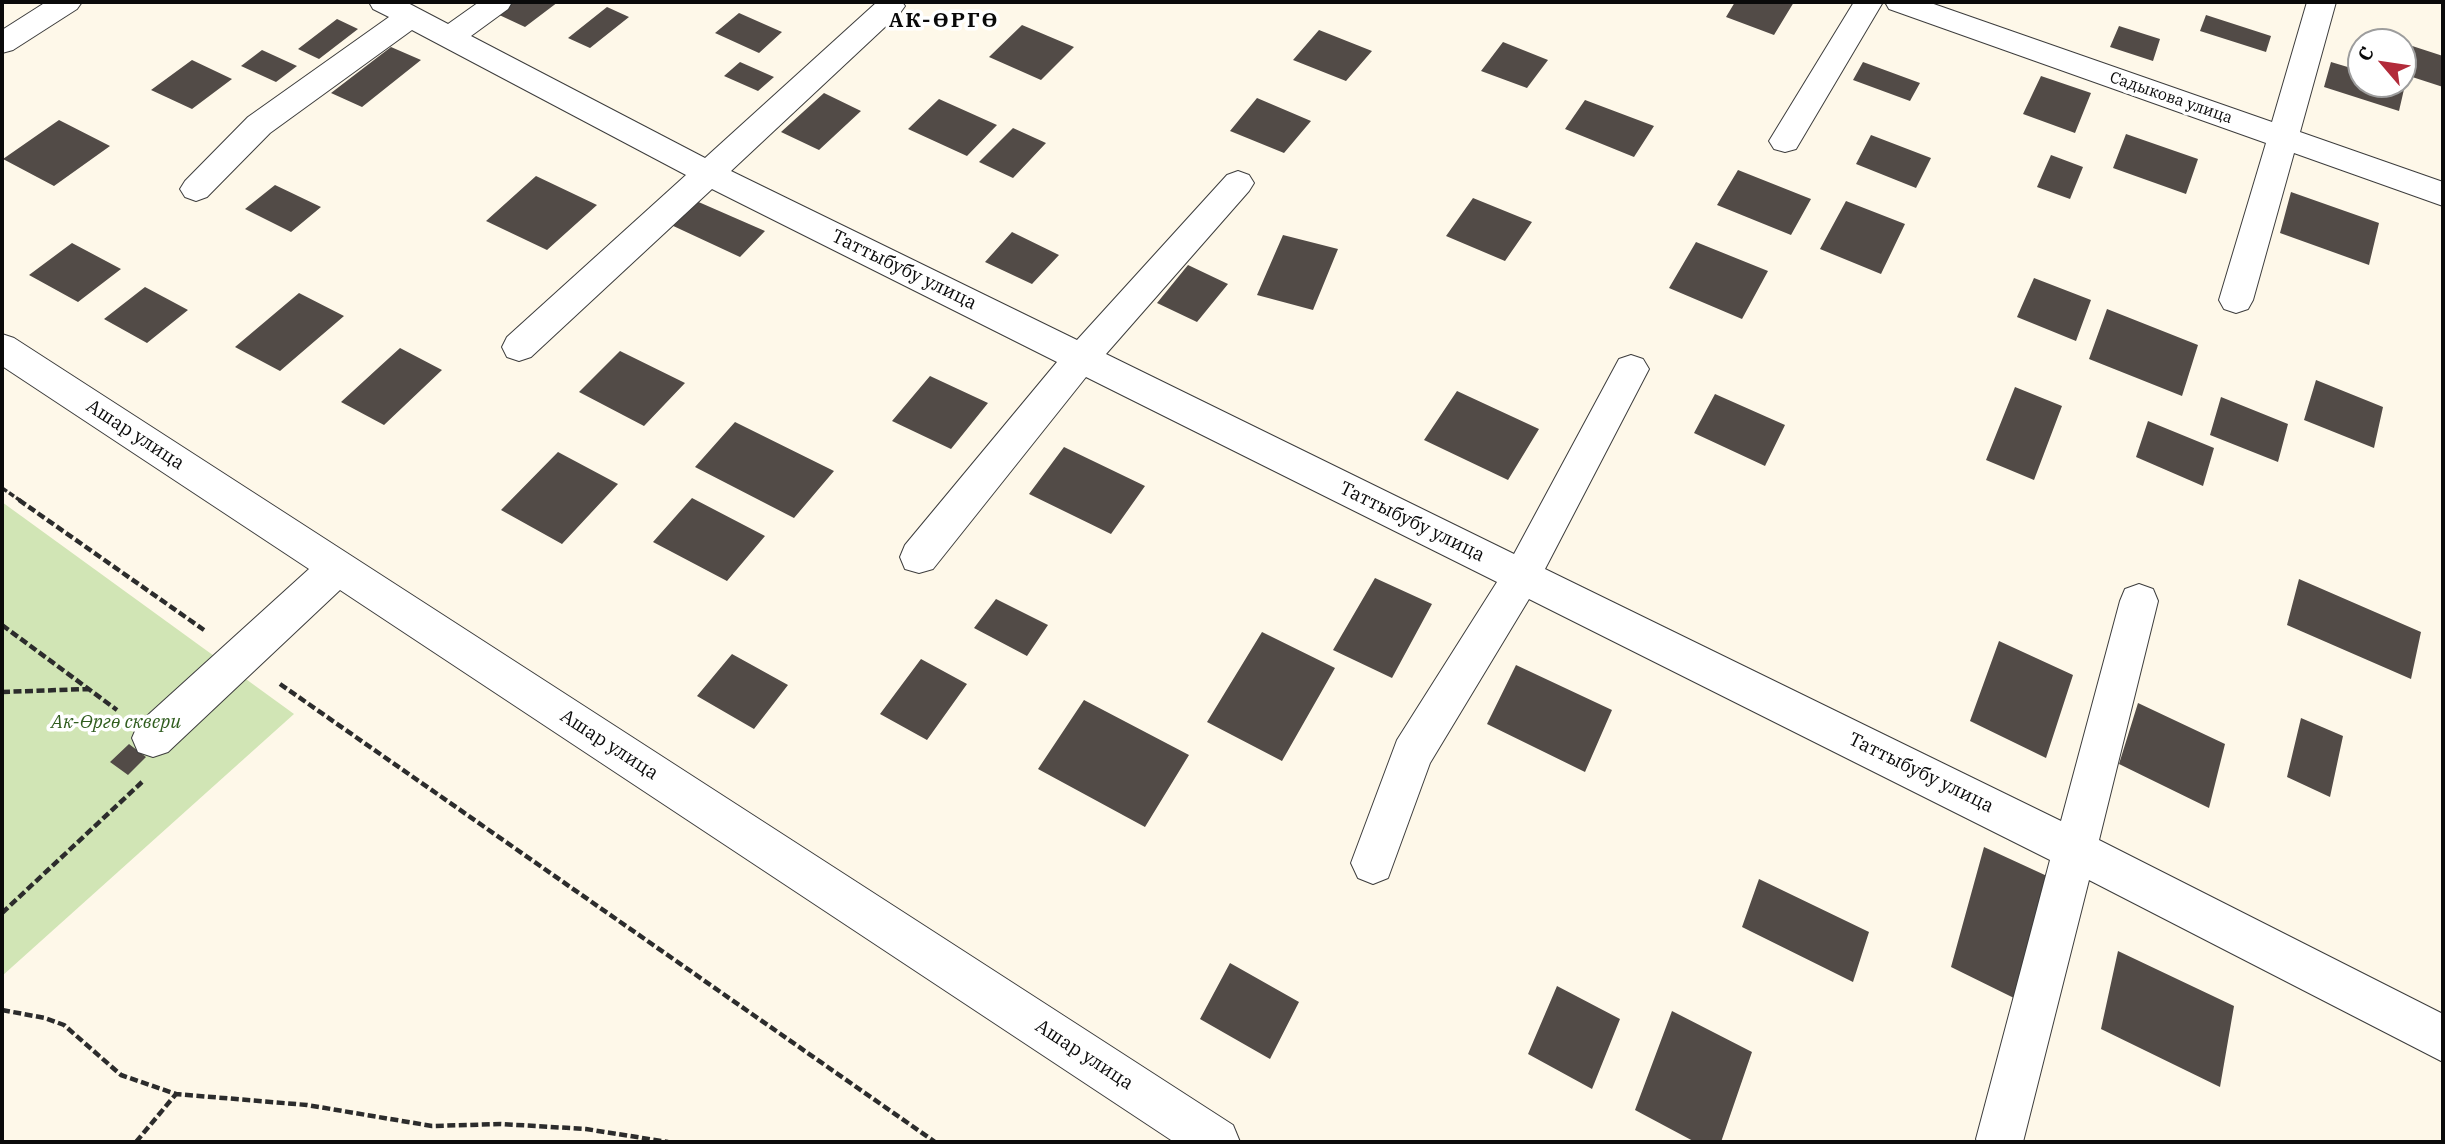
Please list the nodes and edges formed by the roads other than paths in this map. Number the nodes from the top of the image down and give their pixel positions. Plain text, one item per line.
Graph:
1 (67, 2) edge
2 (498, 2) edge
3 (1868, 2) edge
4 (1899, 2) edge
5 (2322, 2) edge
6 (890, 6) dead end
7 (397, 9) edge
8 (451, 36) junction
9 (2, 43) edge
10 (2283, 138) junction
11 (1785, 141) dead end
12 (710, 174) junction
13 (1238, 183) dead end
14 (195, 189) dead end
15 (2443, 194) edge
16 (2236, 300) dead end
17 (519, 347) dead end
18 (2, 348) edge
19 (1081, 358) junction
20 (1631, 369) dead end
21 (919, 557) dead end
22 (338, 567) junction
23 (1522, 576) junction
24 (2139, 601) dead end
25 (153, 738) road end
26 (2073, 849) junction
27 (1373, 863) dead end
28 (2443, 1039) edge
29 (2000, 1139) dead end
30 (1216, 1142) edge

1 - 9 street
2 - 8 street
3 - 11 street
4 - 10 street, Садыкова улица
5 - 10 street
6 - 12 street
7 - 8 street, Таттыбубу улица
7 - 14 street
8 - 12 street, Таттыбубу улица
10 - 15 street, Садыкова улица
10 - 16 street
12 - 17 street
12 - 19 street, Таттыбубу улица
13 - 19 street
18 - 22 street, Ашар улица
19 - 21 street
19 - 23 street, Таттыбубу улица
20 - 23 street
22 - 25 street
22 - 30 street, Ашар улица
23 - 26 street, Таттыбубу улица
23 - 27 street
24 - 26 street
26 - 28 street, Таттыбубу улица
26 - 29 street

